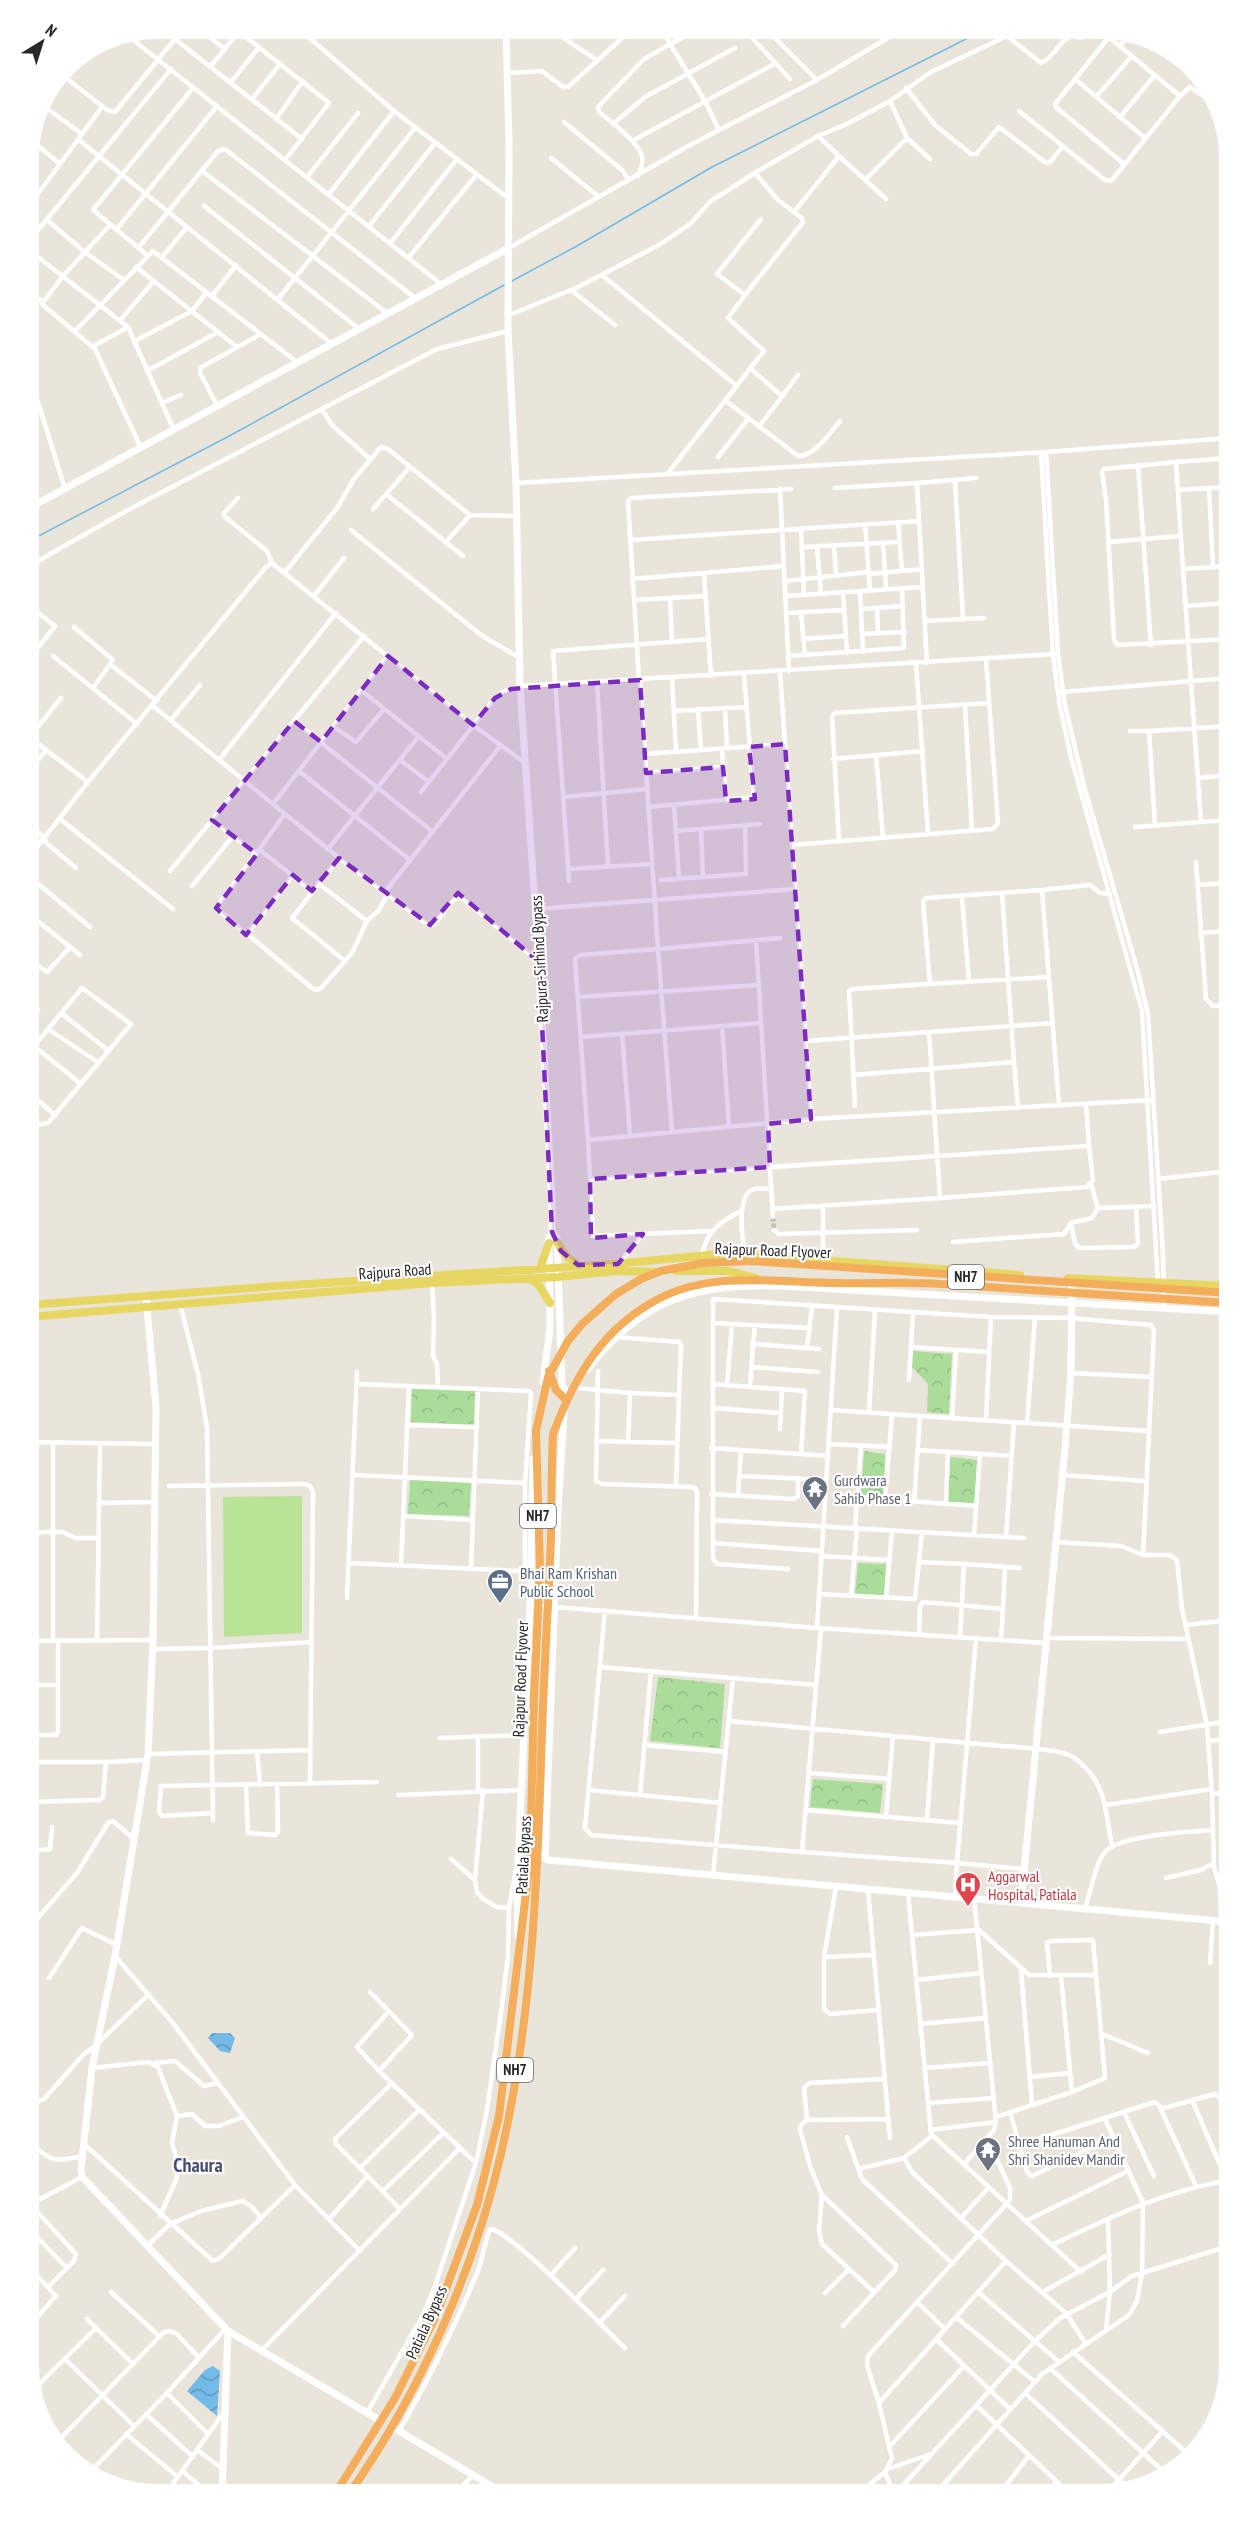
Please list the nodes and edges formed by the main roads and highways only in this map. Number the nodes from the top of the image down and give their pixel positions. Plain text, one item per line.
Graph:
1 (578, 1265) junction
2 (540, 1268) junction
3 (529, 1278) junction
4 (733, 1280) joint
5 (763, 1281) junction
6 (1219, 1286) edge
7 (1219, 1292) edge
8 (1219, 1302) edge
9 (550, 1303) road end
10 (39, 1304) edge
11 (39, 1316) edge
12 (546, 1370) road end
13 (567, 1398) junction
14 (520, 1957) joint
15 (341, 2484) edge
16 (355, 2484) edge

1 - 2 main road, Rajpura Road
1 - 2 main road
1 - 6 main road, Rajpura Road
2 - 10 main road, Rajpura Road
3 - 5 main road, Rajpura Road
3 - 9 main road
3 - 11 main road, Rajpura Road
4 - 5 highway, Rajpura Road / NH7
4 - 13 highway, Patiala Bypass / NH7
5 - 8 highway, Rajpura Road / NH7
7 - 14 highway, Rajapur Road Flyover / NH7
12 - 13 highway
13 - 16 highway, Patiala Bypass / NH7
14 - 15 highway, Patiala Bypass / NH7

